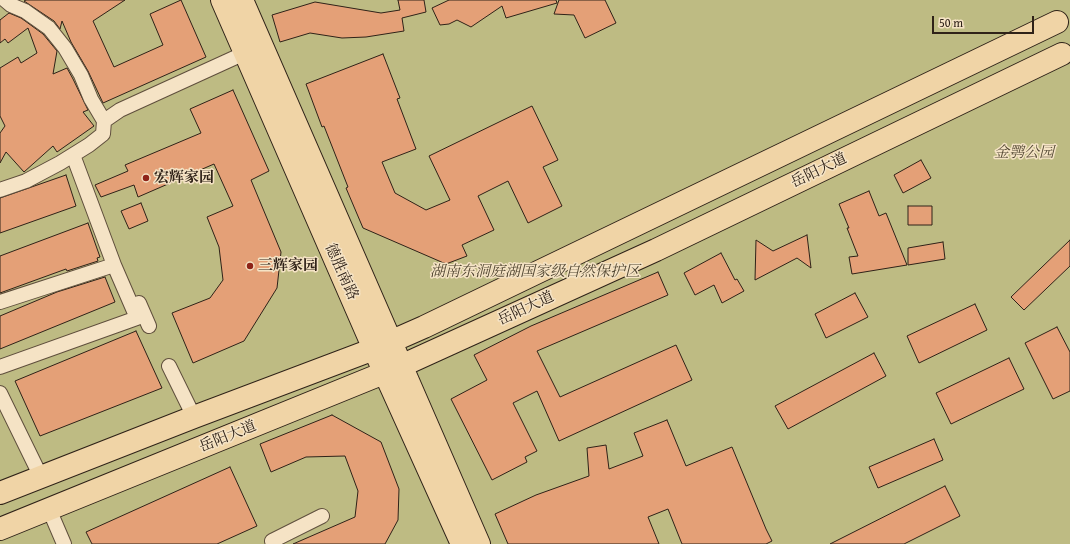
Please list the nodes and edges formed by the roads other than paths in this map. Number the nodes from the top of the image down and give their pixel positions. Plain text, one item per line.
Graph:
1 (5, 0) edge
2 (222, 0) edge
3 (242, 0) edge
4 (1057, 22) dead end
5 (245, 53) junction
6 (1062, 54) dead end
7 (104, 120) junction
8 (73, 155) junction
9 (0, 190) edge
10 (114, 265) junction
11 (0, 302) edge
12 (149, 326) dead end
13 (382, 345) junction
14 (169, 366) dead end
15 (0, 367) edge
16 (393, 369) junction
17 (0, 392) edge
18 (194, 417) junction
19 (41, 477) junction
20 (0, 493) edge
21 (49, 509) junction
22 (322, 516) dead end
23 (0, 529) edge
24 (64, 544) edge
25 (273, 544) edge
26 (462, 544) edge
27 (479, 544) edge

1 - 7 street
2 - 5 main road, 德胜南路
3 - 13 main road, 德胜南路
4 - 13 main road, 岳阳大道
5 - 7 street
5 - 13 main road, 德胜南路
6 - 16 main road, 岳阳大道
7 - 8 street
8 - 9 street
8 - 10 street
8 - 12 street
10 - 11 street
10 - 15 street
13 - 16 main road, 德胜南路
13 - 18 main road, 岳阳大道
14 - 18 street
16 - 21 main road, 岳阳大道
16 - 26 main road, 德胜南路
16 - 27 main road, 德胜南路
17 - 19 street
18 - 19 main road, 岳阳大道
19 - 20 main road, 岳阳大道
21 - 23 main road, 岳阳大道
21 - 24 street
22 - 25 street

